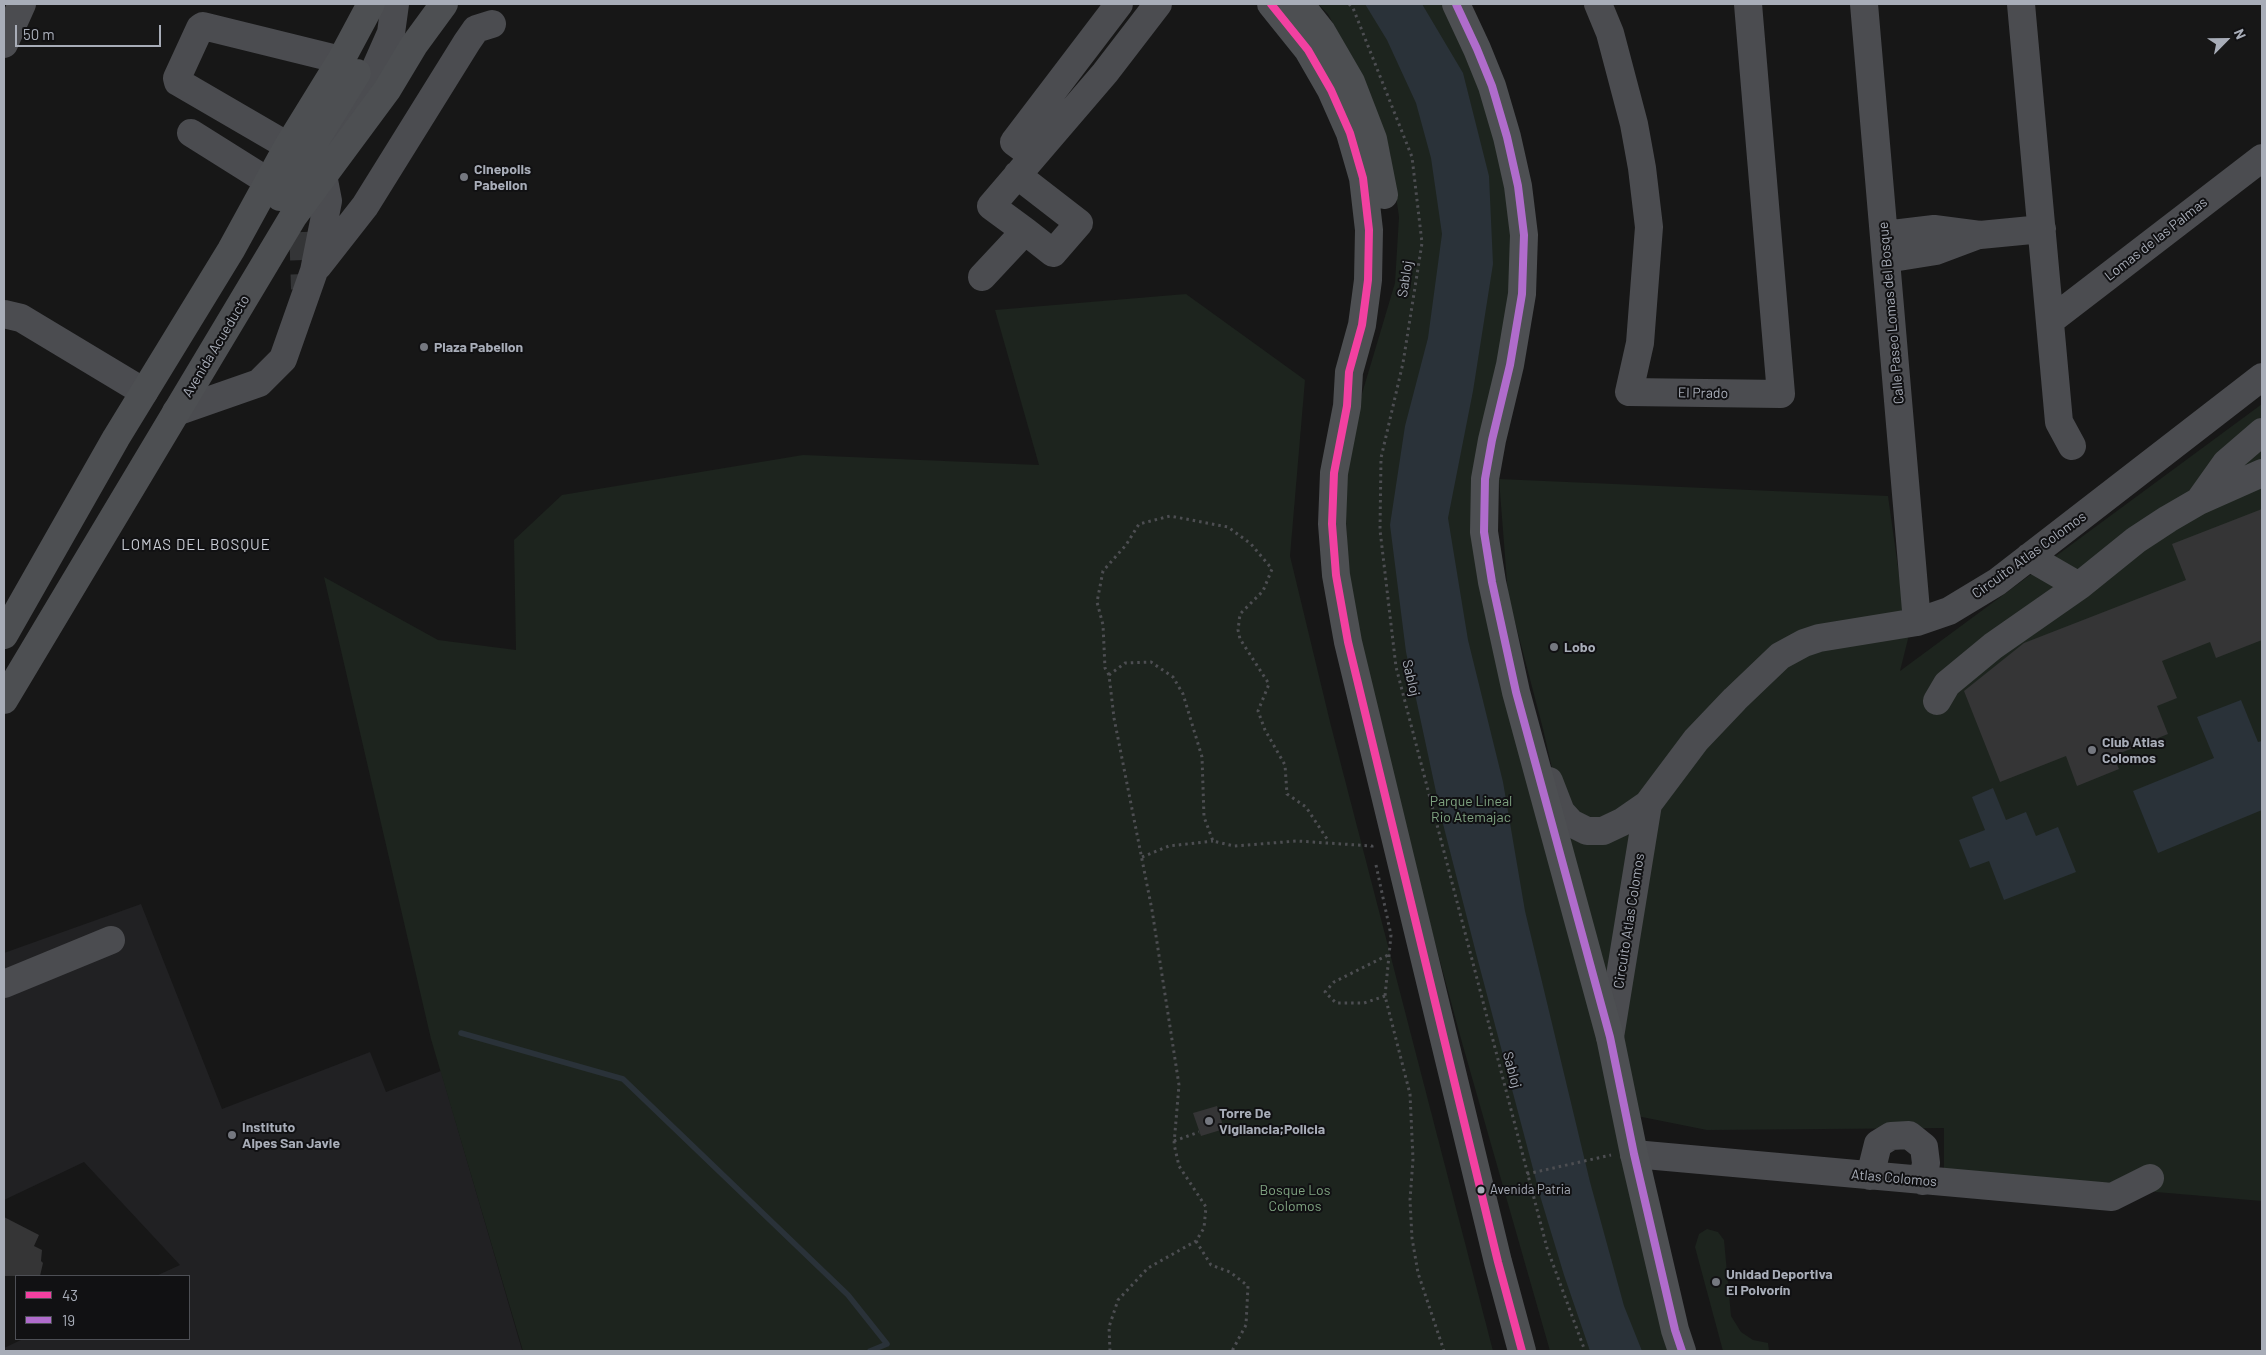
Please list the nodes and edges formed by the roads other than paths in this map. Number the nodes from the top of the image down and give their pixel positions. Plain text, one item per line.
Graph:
1 (22, 4) edge
2 (372, 4) edge
3 (395, 4) edge
4 (444, 4) edge
5 (1120, 4) edge
6 (1158, 4) edge
7 (1271, 4) edge
8 (1300, 4) edge
9 (1456, 4) edge
10 (1598, 4) edge
11 (1748, 4) edge
12 (1864, 4) edge
13 (2021, 4) edge
14 (492, 24) dead end
15 (5, 37) edge
16 (1081, 54) junction
17 (349, 66) junction
18 (1105, 73) junction
19 (191, 134) dead end
20 (288, 146) junction
21 (326, 147) dead end
22 (2262, 158) edge
23 (1025, 166) junction
24 (323, 176) junction
25 (269, 182) junction
26 (2042, 229) junction
27 (1025, 231) junction
28 (1885, 247) junction
29 (314, 271) junction
30 (982, 277) dead end
31 (4, 314) edge
32 (2050, 321) junction
33 (2262, 377) edge
34 (144, 392) junction
35 (1347, 406) junction
36 (176, 412) junction
37 (2262, 432) edge
38 (2072, 446) dead end
39 (2262, 474) edge
40 (2199, 501) junction
41 (57, 544) junction
42 (2029, 557) junction
43 (2079, 586) junction
44 (1917, 622) junction
45 (6, 625) edge
46 (1516, 692) junction
47 (4, 700) edge
48 (1937, 701) dead end
49 (1648, 804) junction
50 (111, 940) dead end
51 (4, 984) edge
52 (1610, 1037) junction
53 (1623, 1155) junction
54 (1870, 1176) junction
55 (2150, 1178) dead end
56 (1924, 1181) junction
57 (1522, 1351) edge
58 (1682, 1351) edge

1 - 15 street
2 - 17 main road
3 - 21 street
4 - 24 main road, Avenida Acueducto
5 - 16 street
6 - 18 street
7 - 35 main road
8 - 35 main road
9 - 46 main road
10 - 11 street, El Prado
12 - 28 street, Calle Paseo Lomas del Bosque
13 - 26 street
14 - 29 street
16 - 18 street
16 - 23 street
17 - 20 main road
17 - 20 street
17 - 41 main road
18 - 23 street
19 - 25 street
20 - 25 main road
22 - 32 street, Lomas de las Palmas
23 - 27 street
23 - 27 street
24 - 29 street
24 - 36 main road, Avenida Acueducto
25 - 34 main road
26 - 28 street
26 - 32 street
27 - 30 street
28 - 44 street, Calle Paseo Lomas del Bosque
29 - 36 street
31 - 34 street
32 - 38 street
33 - 42 street, Circuito Atlas Colomos
34 - 41 main road
35 - 57 main road
36 - 47 main road, Avenida Acueducto
37 - 40 street
39 - 40 street
40 - 43 street
41 - 45 main road
42 - 43 street
42 - 44 street, Circuito Atlas Colomos
43 - 48 street
44 - 49 street, Circuito Atlas Colomos
46 - 49 street, Circuito Atlas Colomos
46 - 52 main road
49 - 52 street, Circuito Atlas Colomos
50 - 51 street
52 - 53 main road
53 - 54 street, Atlas Colomos
53 - 58 main road
54 - 56 street, Atlas Colomos
54 - 56 street
55 - 56 street, Atlas Colomos

